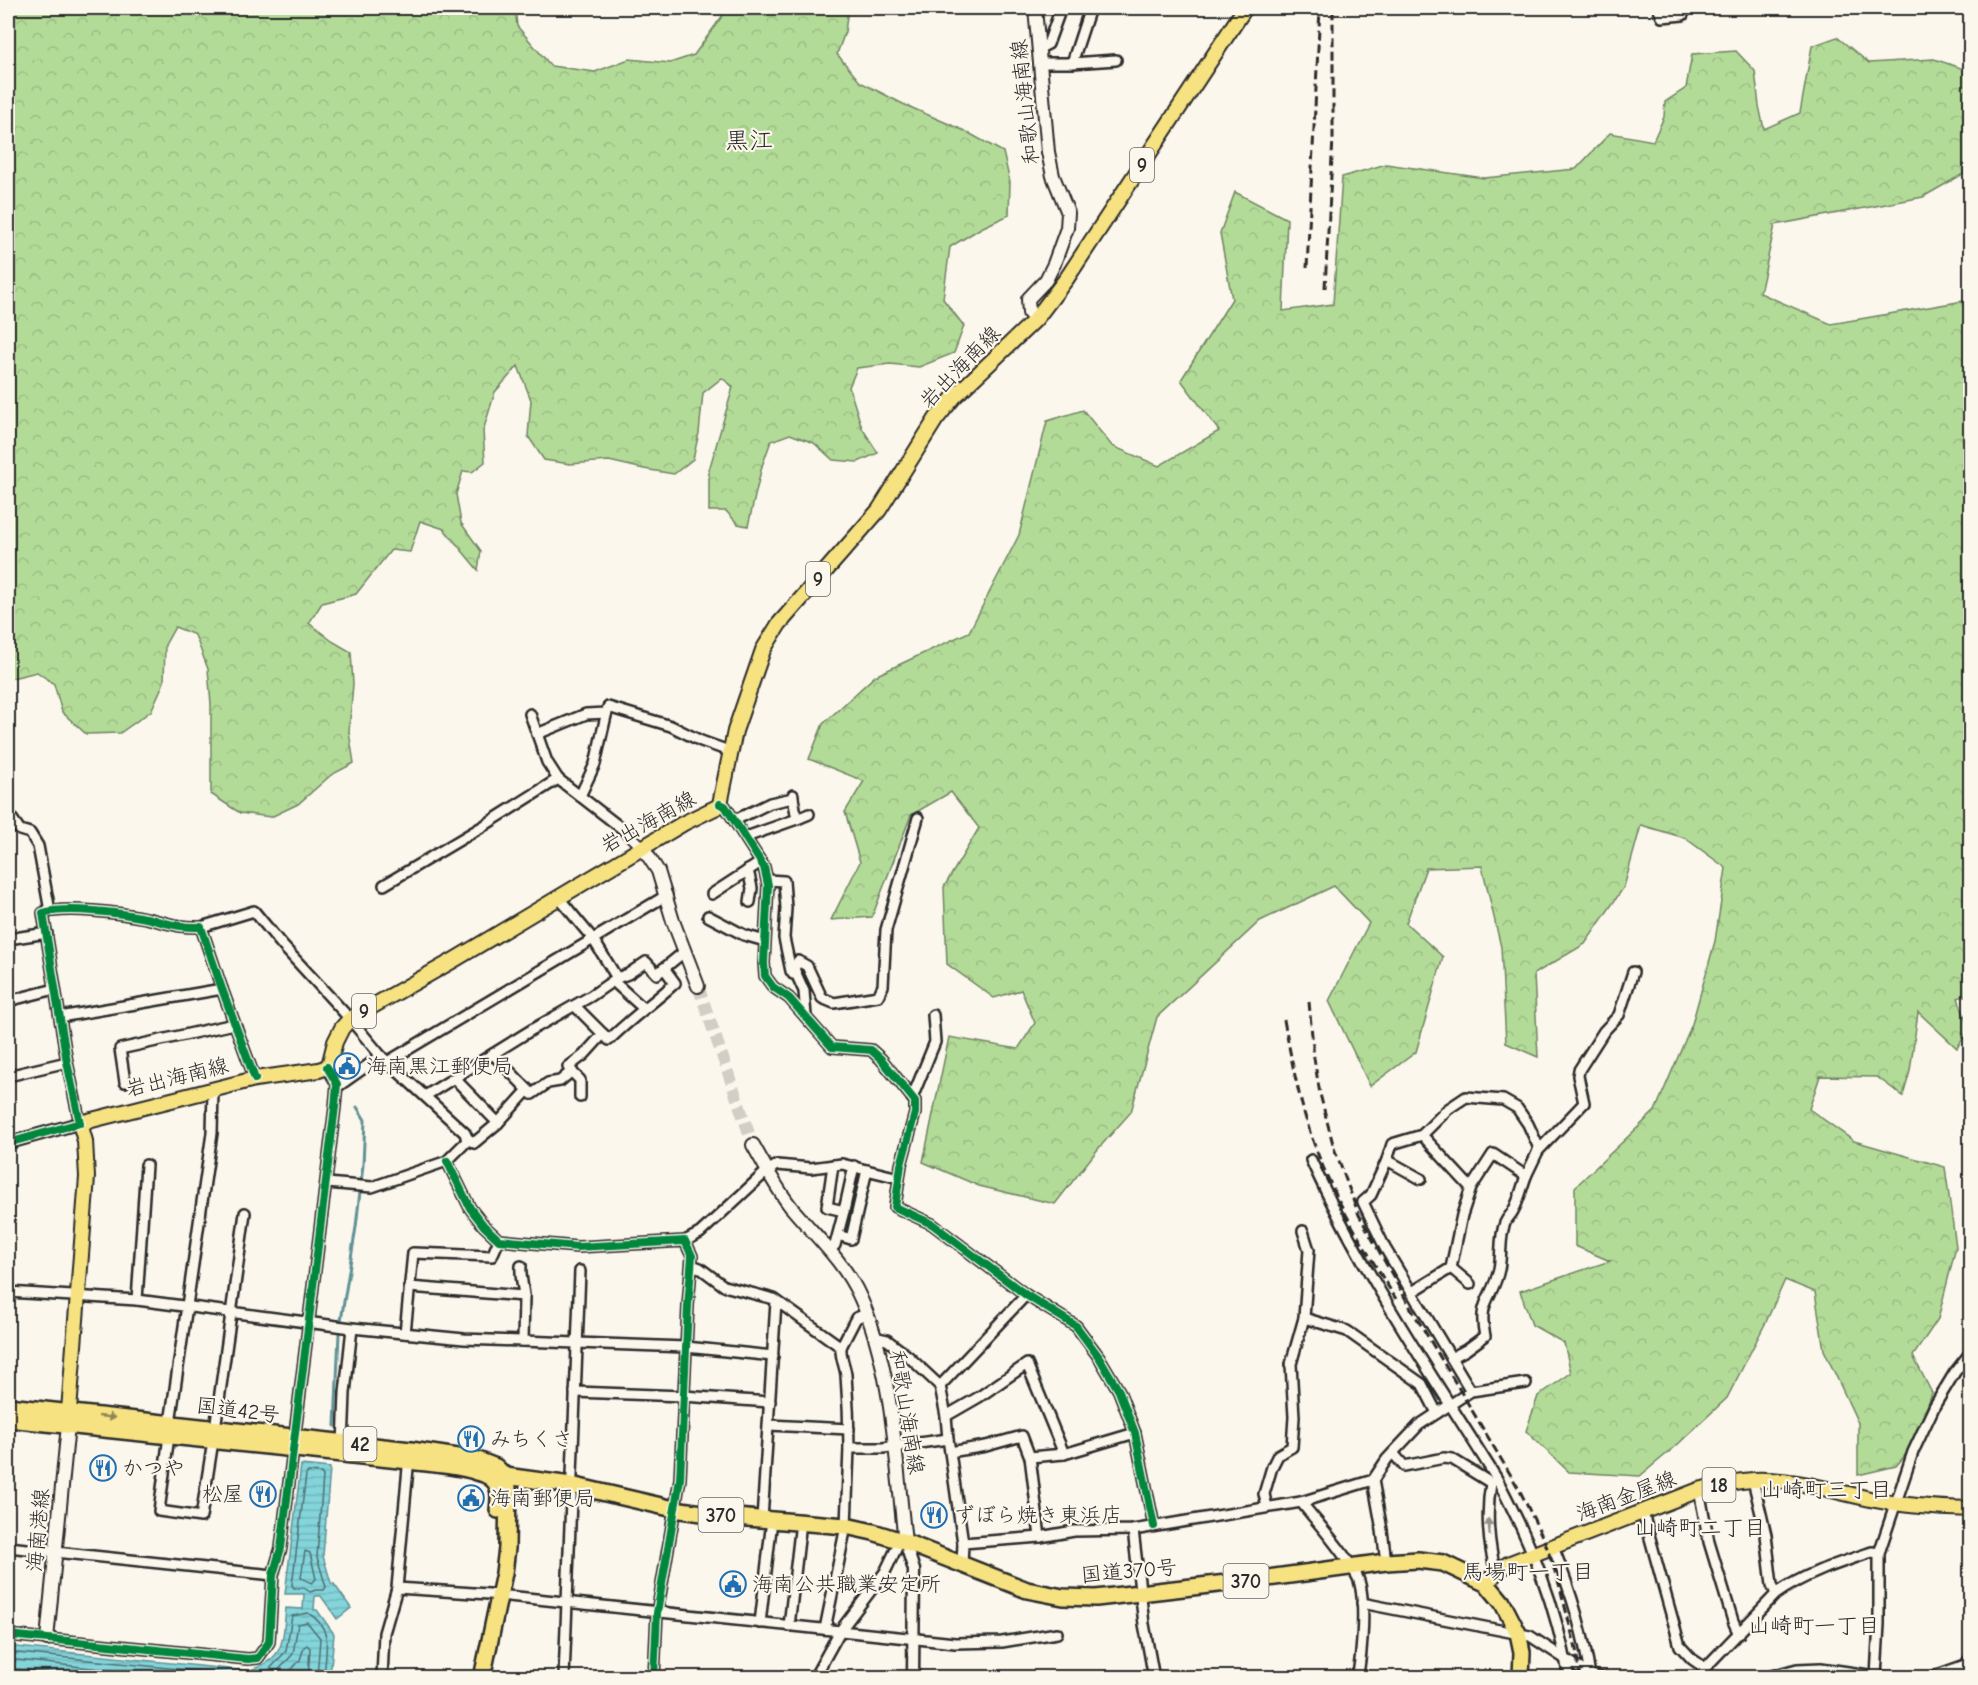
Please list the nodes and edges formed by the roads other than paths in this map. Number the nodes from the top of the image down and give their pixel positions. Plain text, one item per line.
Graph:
1 (1035, 8) edge
2 (1061, 8) edge
3 (1090, 8) edge
4 (1245, 8) edge
5 (1658, 8) edge
6 (1683, 15) dead end
7 (1038, 49) junction
8 (1116, 60) dead end
9 (1040, 63) junction
10 (1072, 63) junction
11 (1035, 320) junction
12 (607, 713) junction
13 (530, 714) dead end
14 (537, 734) junction
15 (729, 751) junction
16 (558, 778) junction
17 (580, 796) junction
18 (720, 804) junction
19 (8, 813) edge
20 (809, 814) dead end
21 (918, 818) dead end
22 (797, 819) junction
23 (735, 820) junction
24 (746, 837) junction
25 (643, 848) junction
26 (761, 862) junction
27 (748, 870) junction
28 (767, 880) junction
29 (384, 885) dead end
30 (712, 894) dead end
31 (667, 895) junction
32 (559, 898) junction
33 (750, 902) dead end
34 (50, 911) junction
35 (708, 916) dead end
36 (201, 927) junction
37 (46, 933) junction
38 (8, 939) edge
39 (593, 939) junction
40 (765, 941) junction
41 (684, 952) junction
42 (664, 968) junction
43 (1633, 972) dead end
44 (615, 979) junction
45 (799, 979) junction
46 (698, 986) tunnel mouth
47 (55, 989) junction
48 (222, 989) junction
49 (8, 1001) edge
50 (575, 1006) junction
51 (643, 1008) junction
52 (933, 1015) dead end
53 (60, 1017) junction
54 (806, 1017) junction
55 (350, 1019) junction
56 (234, 1024) junction
57 (603, 1035) junction
58 (493, 1054) junction
59 (384, 1059) junction
60 (67, 1062) junction
61 (327, 1067) junction
62 (569, 1069) junction
63 (8, 1076) edge
64 (454, 1078) junction
65 (255, 1079) junction
66 (125, 1082) dead end
67 (337, 1087) junction
68 (213, 1090) junction
69 (528, 1090) junction
70 (425, 1096) junction
71 (580, 1097) dead end
72 (912, 1098) junction
73 (498, 1123) junction
74 (80, 1124) junction
75 (1422, 1135) junction
76 (466, 1137) junction
77 (8, 1143) edge
78 (753, 1145) tunnel mouth
79 (1538, 1151) junction
80 (1311, 1160) dead end
81 (447, 1161) junction
82 (1387, 1161) junction
83 (146, 1164) dead end
84 (833, 1165) junction
85 (854, 1166) junction
86 (767, 1170) junction
87 (867, 1170) junction
88 (1526, 1176) junction
89 (899, 1178) junction
90 (1421, 1179) dead end
91 (327, 1183) junction
92 (1471, 1188) junction
93 (844, 1211) junction
94 (245, 1213) dead end
95 (1303, 1231) dead end
96 (838, 1235) junction
97 (499, 1240) junction
98 (685, 1240) junction
99 (830, 1250) junction
100 (692, 1265) junction
101 (520, 1266) dead end
102 (1451, 1268) junction
103 (580, 1271) dead end
104 (1470, 1284) dead end
105 (410, 1287) junction
106 (8, 1292) edge
107 (1412, 1292) junction
108 (1026, 1295) junction
109 (78, 1296) junction
110 (524, 1296) junction
111 (137, 1300) junction
112 (777, 1302) junction
113 (186, 1305) junction
114 (231, 1311) junction
115 (866, 1314) junction
116 (1304, 1318) junction
117 (309, 1322) junction
118 (352, 1328) junction
119 (405, 1333) junction
120 (874, 1337) junction
121 (523, 1341) junction
122 (577, 1344) junction
123 (686, 1347) junction
124 (841, 1347) junction
125 (1971, 1353) edge
126 (773, 1356) junction
127 (1451, 1358) junction
128 (1526, 1383) dead end
129 (940, 1386) junction
130 (1471, 1391) junction
131 (575, 1392) junction
132 (683, 1396) junction
133 (770, 1402) junction
134 (1450, 1404) junction
135 (8, 1406) edge
136 (1437, 1413) junction
137 (946, 1416) junction
138 (8, 1419) edge
139 (69, 1419) junction
140 (769, 1425) junction
141 (170, 1429) junction
142 (849, 1429) junction
143 (1135, 1433) junction
144 (214, 1435) junction
145 (948, 1439) junction
146 (293, 1444) junction
147 (894, 1447) junction
148 (343, 1448) junction
149 (849, 1448) junction
150 (950, 1452) junction
151 (1393, 1453) junction
152 (1064, 1454) junction
153 (410, 1456) junction
154 (1030, 1457) junction
155 (477, 1466) junction
156 (504, 1475) junction
157 (537, 1479) junction
158 (1373, 1480) junction
159 (1753, 1480) junction
160 (1494, 1481) junction
161 (571, 1485) junction
162 (1699, 1490) junction
163 (1301, 1502) junction
164 (508, 1504) junction
165 (1896, 1504) junction
166 (1268, 1507) junction
167 (674, 1509) junction
168 (1971, 1509) edge
169 (1642, 1513) junction
170 (767, 1519) junction
171 (801, 1522) junction
172 (846, 1526) junction
173 (1154, 1526) junction
174 (1133, 1530) junction
175 (1040, 1537) junction
176 (903, 1541) junction
177 (963, 1543) junction
178 (8, 1547) edge
179 (1553, 1547) junction
180 (56, 1552) junction
181 (1879, 1553) junction
182 (1534, 1554) junction
183 (1386, 1562) junction
184 (962, 1565) junction
185 (1351, 1568) junction
186 (273, 1575) junction
187 (1492, 1578) junction
188 (397, 1588) junction
189 (1140, 1593) junction
190 (1776, 1594) junction
191 (494, 1595) junction
192 (1362, 1603) junction
193 (567, 1604) junction
194 (657, 1613) junction
195 (760, 1623) junction
196 (789, 1626) junction
197 (825, 1629) junction
198 (840, 1631) junction
199 (1057, 1633) dead end
200 (1518, 1633) junction
201 (1739, 1634) junction
202 (8, 1635) edge
203 (47, 1639) junction
204 (914, 1640) junction
205 (1566, 1659) junction
206 (1971, 1659) edge
207 (1703, 1673) edge
208 (1590, 1676) edge
209 (1876, 1676) edge
210 (382, 1677) edge
211 (473, 1677) edge
212 (482, 1677) edge
213 (564, 1677) edge
214 (654, 1677) edge
215 (814, 1677) edge
216 (913, 1677) edge
217 (1154, 1677) edge
218 (1357, 1677) edge
219 (1521, 1677) edge
220 (1569, 1677) edge
221 (1604, 1677) edge
222 (1764, 1677) edge
223 (1889, 1677) edge
224 (1926, 1677) edge

1 - 7 main road, 和歌山海南線
2 - 7 street
3 - 10 street
4 - 11 main road, 岩出海南線 / 9
5 - 6 street
7 - 9 main road, 和歌山海南線
8 - 10 street
9 - 10 street
9 - 11 main road, 和歌山海南線
11 - 15 main road, 岩出海南線 / 9
12 - 14 street
12 - 15 street
12 - 17 street
13 - 14 street
14 - 16 street
15 - 18 main road, 岩出海南線 / 9
16 - 17 street
16 - 29 street
17 - 25 street
18 - 23 street
18 - 25 main road, 岩出海南線 / 9
19 - 34 street
20 - 22 street
21 - 45 street
22 - 23 street
22 - 24 street
23 - 24 street
24 - 26 street
25 - 31 main road
25 - 32 main road, 岩出海南線 / 9
26 - 27 street
26 - 28 street
27 - 30 street
27 - 33 street
28 - 40 street
28 - 45 street
31 - 39 street
31 - 41 main road
32 - 39 street
32 - 55 main road, 岩出海南線 / 9
34 - 36 street
34 - 37 street
35 - 40 street
36 - 48 street
36 - 55 street
37 - 38 street
37 - 47 street
39 - 44 street
39 - 59 street
40 - 54 street
41 - 42 street
41 - 46 main road
42 - 44 street
42 - 51 street
43 - 79 street
44 - 50 street
44 - 51 street
45 - 54 street
47 - 49 street
47 - 53 street
48 - 53 street
48 - 56 street
50 - 57 street
50 - 58 street
51 - 57 street
52 - 72 street
53 - 60 street
54 - 72 street
55 - 59 street
55 - 61 main road, 岩出海南線 / 9
56 - 65 street
56 - 66 street
57 - 62 street
58 - 64 street
58 - 69 street
59 - 67 street
59 - 70 street
60 - 63 street
60 - 74 street
61 - 65 main road, 岩出海南線
61 - 67 street
62 - 69 street
62 - 71 street
64 - 70 street
64 - 73 street
65 - 68 main road, 岩出海南線
67 - 91 street
68 - 74 main road, 岩出海南線
68 - 113 street
69 - 73 street
70 - 76 street
72 - 89 street
73 - 76 street
74 - 77 street
74 - 109 main road
75 - 79 street
75 - 82 street
75 - 92 street
76 - 81 street
78 - 86 main road, 和歌山海南線
79 - 88 street
80 - 134 street
81 - 91 street
81 - 97 street
82 - 90 street
82 - 107 street
83 - 111 street
84 - 85 street
84 - 86 street
84 - 93 street
85 - 87 street
85 - 93 street
86 - 98 street
86 - 99 main road, 和歌山海南線
87 - 89 street
87 - 96 street
88 - 92 street
88 - 127 street
89 - 108 street
91 - 117 street
92 - 102 street
93 - 96 street
94 - 114 street
95 - 116 street
96 - 99 street
97 - 98 street
97 - 105 street
98 - 100 street
99 - 115 main road, 和歌山海南線
100 - 112 street
100 - 123 street
101 - 110 street
102 - 104 street
102 - 107 street
103 - 122 street
105 - 110 street
105 - 119 street
106 - 109 street
107 - 127 street
108 - 129 street
108 - 143 street
109 - 111 street
109 - 139 main road
110 - 121 street
111 - 113 street
112 - 124 street
112 - 126 street
113 - 114 street
113 - 141 street
114 - 117 street
114 - 144 street
115 - 120 main road, 和歌山海南線
115 - 124 street
116 - 136 street
116 - 166 street
117 - 118 street
117 - 146 street
118 - 119 street
118 - 148 street
119 - 121 street
120 - 129 street
120 - 147 main road, 和歌山海南線
121 - 122 street
122 - 123 street
122 - 131 street
123 - 126 street
123 - 132 street
124 - 142 street
125 - 165 street
126 - 133 street
127 - 130 street
128 - 130 street
129 - 137 street
130 - 134 street
131 - 132 street
131 - 161 street
132 - 133 street
132 - 167 street
133 - 140 street
134 - 136 street
134 - 160 street
135 - 139 highway, 国道42号 / 42
136 - 151 street
137 - 145 street
137 - 152 street
138 - 139 highway, 国道42号 / 42
139 - 141 highway, 国道42号 / 42
139 - 180 main road, 海南港線
140 - 142 street
140 - 170 street
141 - 144 highway, 国道42号 / 42
141 - 144 street
142 - 149 street
143 - 152 street
143 - 173 street
144 - 146 highway, 国道42号 / 42
145 - 147 street
145 - 150 street
146 - 148 highway, 国道42号 / 42
146 - 186 street
147 - 149 street
147 - 176 main road, 和歌山海南線
148 - 153 highway, 国道42号 / 42
149 - 172 street
150 - 154 street
150 - 177 street
151 - 158 street
151 - 160 street
152 - 154 street
153 - 155 highway, 国道42号 / 42
153 - 188 street
154 - 175 street
155 - 156 highway, 国道370号 / 370
155 - 157 highway, 国道370号 / 370
155 - 191 highway, 国道42号 / 42
156 - 157 highway, 国道370号 / 370
156 - 164 highway, 国道42号 / 42
157 - 161 highway, 国道370号 / 370
157 - 164 highway
158 - 163 street
158 - 183 street
159 - 162 main road, 海南金屋線 / 18
159 - 165 main road, 海南金屋線 / 18
159 - 190 street
160 - 182 street
187 -> 160 street
161 - 167 highway, 国道370号 / 370
161 - 193 street
162 - 169 main road, 海南金屋線 / 18
162 - 201 street
163 - 166 street
163 - 185 street
164 - 191 highway, 国道42号 / 42
165 - 168 main road, 海南金屋線 / 18
165 - 181 street
166 - 173 street
167 - 170 highway, 国道370号 / 370
167 - 194 street
169 - 179 main road, 海南金屋線 / 18
169 - 207 street
170 - 171 highway, 国道370号 / 370
170 - 195 street
171 - 172 highway, 国道370号 / 370
171 - 196 street
172 - 176 highway, 国道370号 / 370
172 - 197 street
173 - 174 street
174 - 175 street
174 - 189 street
175 - 177 street
176 - 184 highway, 国道370号 / 370
176 - 198 street
176 - 204 street
177 - 184 street
178 - 180 street
179 - 182 main road, 海南金屋線 / 18
179 - 208 street
180 - 186 street
180 - 203 main road, 海南港線
181 - 190 street
181 - 209 street
182 - 187 main road, 海南金屋線 / 18
182 - 205 street
183 - 185 highway, 国道370号 / 370
183 - 187 highway, 国道370号 / 370
184 - 189 highway, 国道370号 / 370
185 - 189 highway, 国道370号 / 370
185 - 192 street
186 - 203 street
187 - 200 highway, 国道370号 / 370
188 - 191 street
188 - 210 street
189 - 217 street
190 - 201 street
191 - 193 street
191 - 211 highway, 国道42号 / 42
191 - 212 highway, 国道42号 / 42
192 - 200 street
192 - 218 street
193 - 194 street
193 - 213 street
194 - 195 street
194 - 214 street
195 - 196 street
196 - 197 street
197 - 198 street
198 - 204 street
198 - 215 street
199 - 204 street
200 - 205 street
200 - 219 highway, 国道370号 / 370
201 - 207 street
202 - 203 street
204 - 216 street
205 - 208 street
205 - 220 street
206 - 224 street
208 - 221 street
209 - 222 street
209 - 223 street

